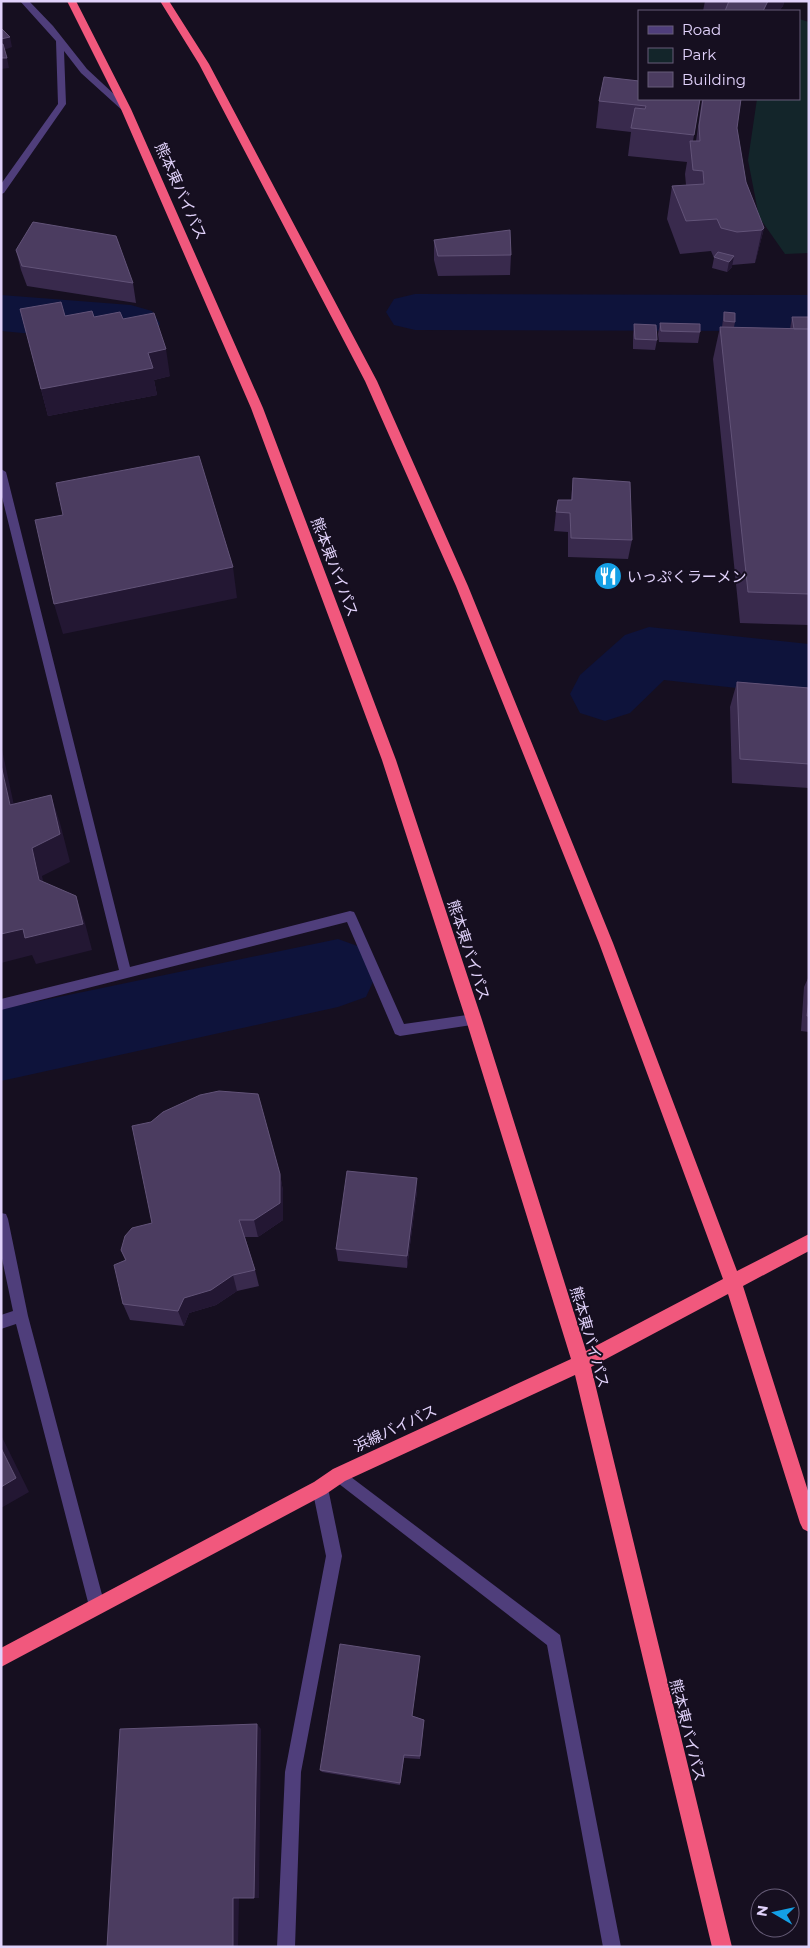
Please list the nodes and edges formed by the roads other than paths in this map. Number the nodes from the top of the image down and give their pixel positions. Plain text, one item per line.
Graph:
1 (24, 1) edge
2 (71, 1) edge
3 (164, 1) edge
4 (60, 40) junction
5 (126, 109) junction
6 (1, 191) edge
7 (1, 472) edge
8 (126, 974) junction
9 (1, 1005) edge
10 (474, 1020) junction
11 (1, 1219) edge
12 (809, 1242) edge
13 (733, 1282) junction
14 (21, 1316) junction
15 (1, 1322) edge
16 (581, 1363) junction
17 (339, 1475) junction
18 (320, 1488) junction
19 (809, 1523) edge
20 (97, 1606) junction
21 (1, 1658) edge
22 (286, 1947) edge
23 (612, 1947) edge
24 (722, 1947) edge

1 - 4 street
2 - 5 highway, 熊本東バイパス
3 - 13 highway
4 - 5 street
4 - 6 street
5 - 10 highway, 熊本東バイパス
7 - 8 street
8 - 9 street
8 - 10 street
10 - 16 highway, 熊本東バイパス
11 - 14 street
12 - 13 highway, 浜線バイパス
13 - 16 highway, 浜線バイパス
13 - 19 highway
14 - 15 street
14 - 20 street
16 - 17 highway, 浜線バイパス
16 - 24 highway, 熊本東バイパス
17 - 18 highway, 浜線バイパス
17 - 23 street
18 - 20 highway, 浜線バイパス
18 - 22 street
20 - 21 highway, 浜線バイパス

